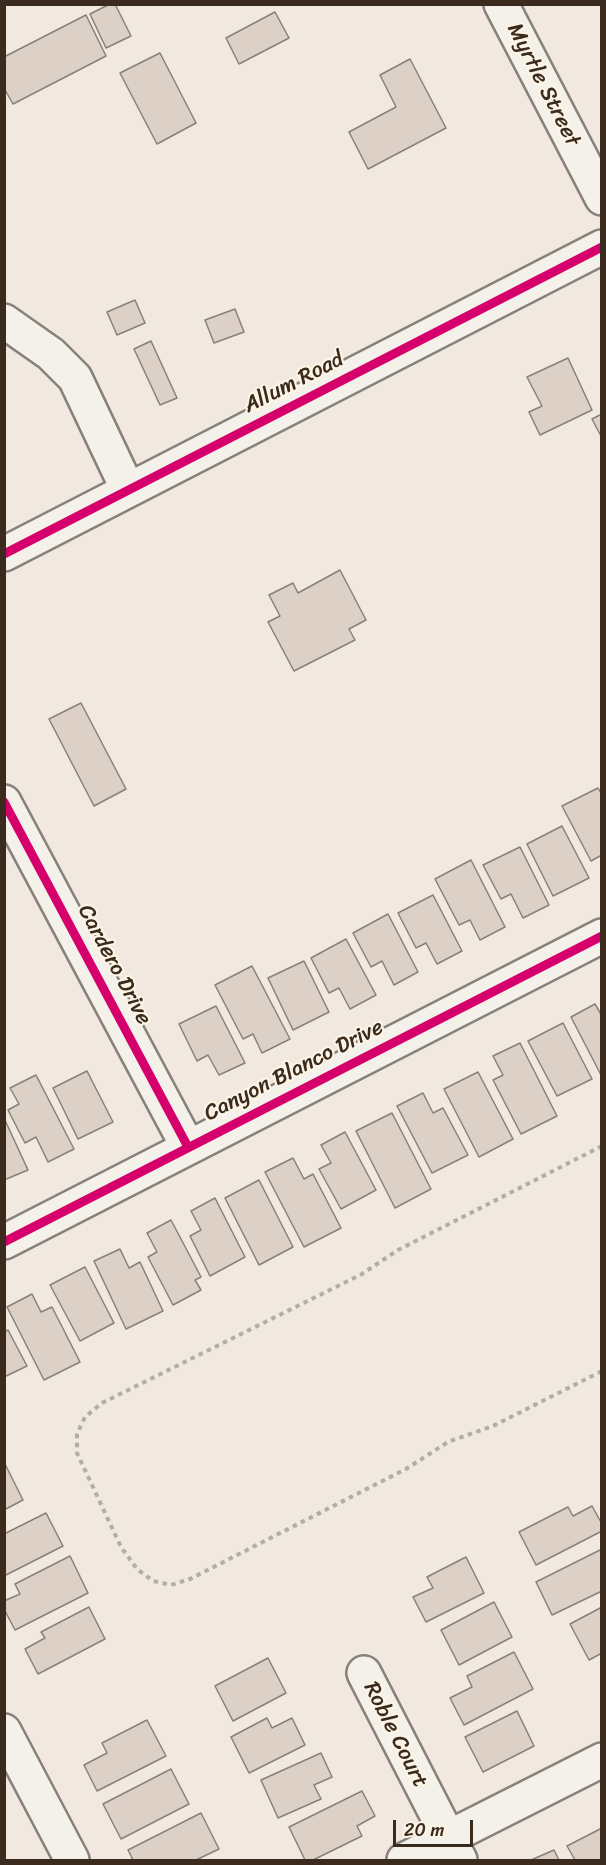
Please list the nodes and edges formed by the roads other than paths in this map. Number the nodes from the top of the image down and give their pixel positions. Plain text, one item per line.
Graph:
1 (501, 4) edge
2 (602, 198) edge
3 (602, 247) edge
4 (4, 321) edge
5 (128, 490) junction
6 (4, 554) edge
7 (4, 802) edge
8 (602, 936) edge
9 (189, 1147) junction
10 (4, 1242) edge
11 (364, 1673) dead end
12 (4, 1731) edge
13 (602, 1760) edge
14 (454, 1849) edge
15 (72, 1860) edge
16 (404, 1860) edge

1 - 2 street, Myrtle Street
3 - 5 street, Allum Road
4 - 5 street
5 - 6 street, Allum Road
7 - 9 street, Cardero Drive
8 - 9 street, Canyon Blanco Drive
9 - 10 street, Canyon Blanco Drive
11 - 14 street, Roble Court
12 - 15 street
13 - 14 street
14 - 16 street

